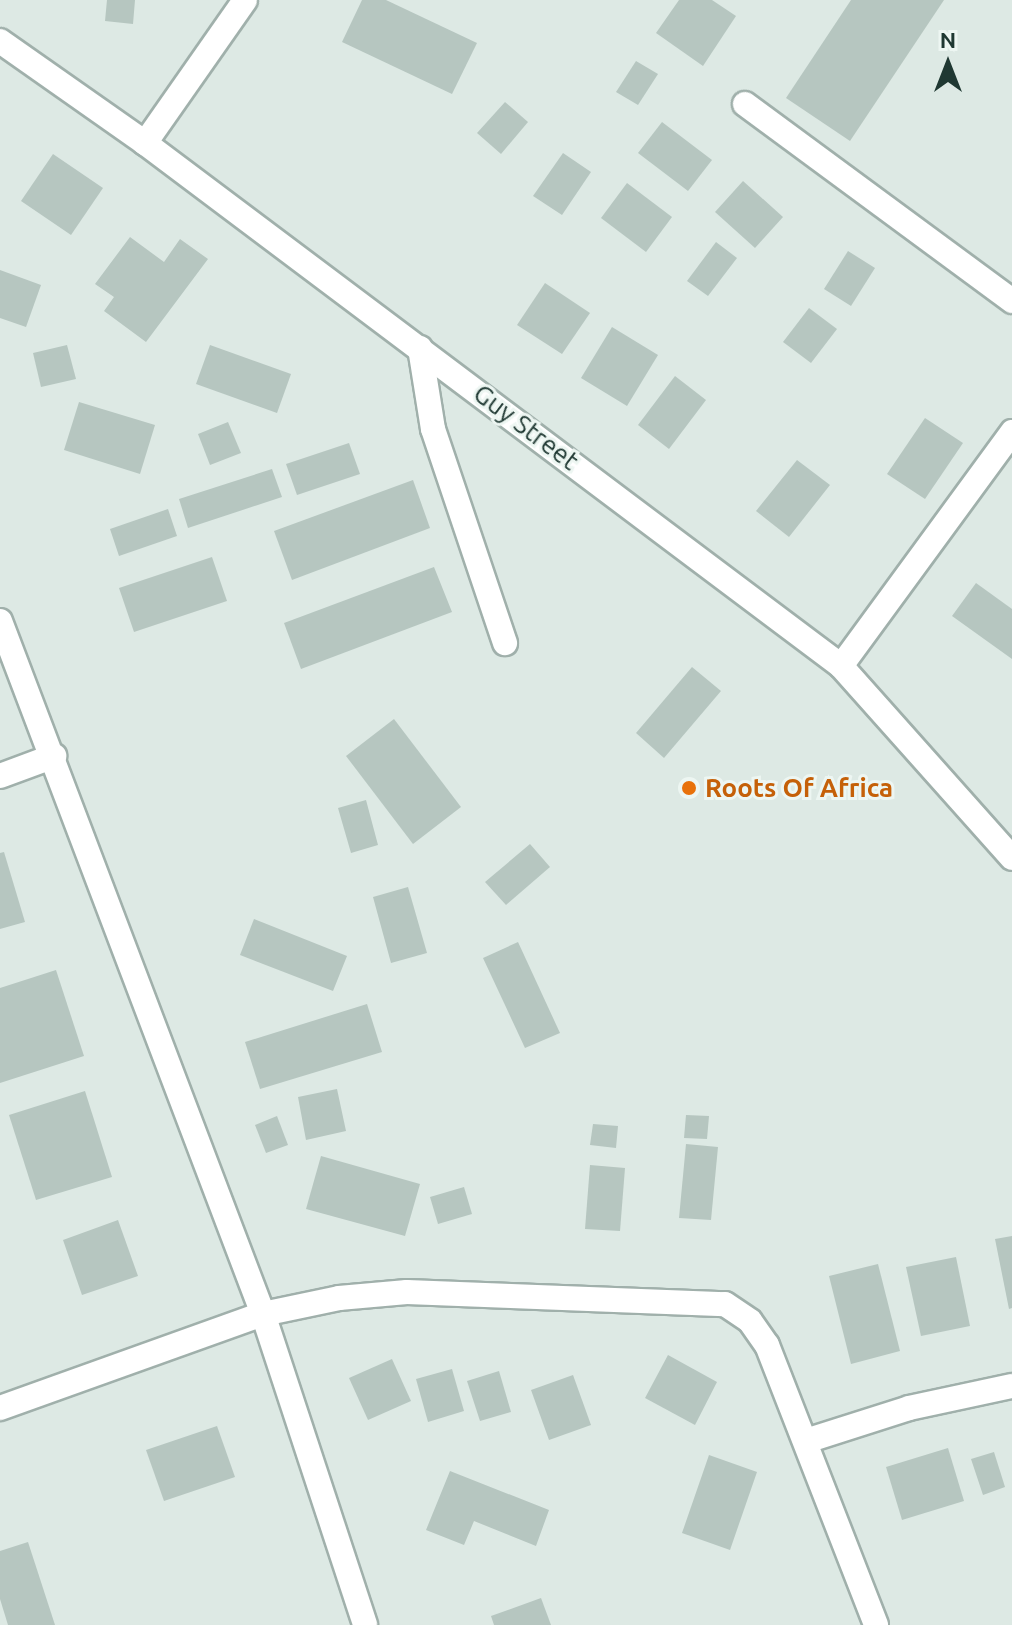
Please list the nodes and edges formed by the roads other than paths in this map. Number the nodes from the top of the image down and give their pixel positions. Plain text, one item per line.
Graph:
1 (245, 0) edge
2 (0, 41) edge
3 (745, 104) dead end
4 (145, 143) junction
5 (1012, 301) edge
6 (420, 348) junction
7 (1012, 432) edge
8 (0, 621) edge
9 (505, 643) dead end
10 (841, 666) junction
11 (54, 756) junction
12 (0, 776) edge
13 (1012, 858) edge
14 (263, 1314) junction
15 (1012, 1386) edge
16 (0, 1408) edge
17 (809, 1440) junction
18 (365, 1625) edge
19 (876, 1625) edge

1 - 4 street
2 - 4 street, Guy Street
3 - 5 street
4 - 6 street, Guy Street
6 - 9 street
6 - 10 street, Guy Street
7 - 10 street
8 - 11 street
10 - 13 street, Guy Street
11 - 12 street
11 - 14 street
14 - 16 street
14 - 17 street
14 - 18 street
15 - 17 street
17 - 19 street

